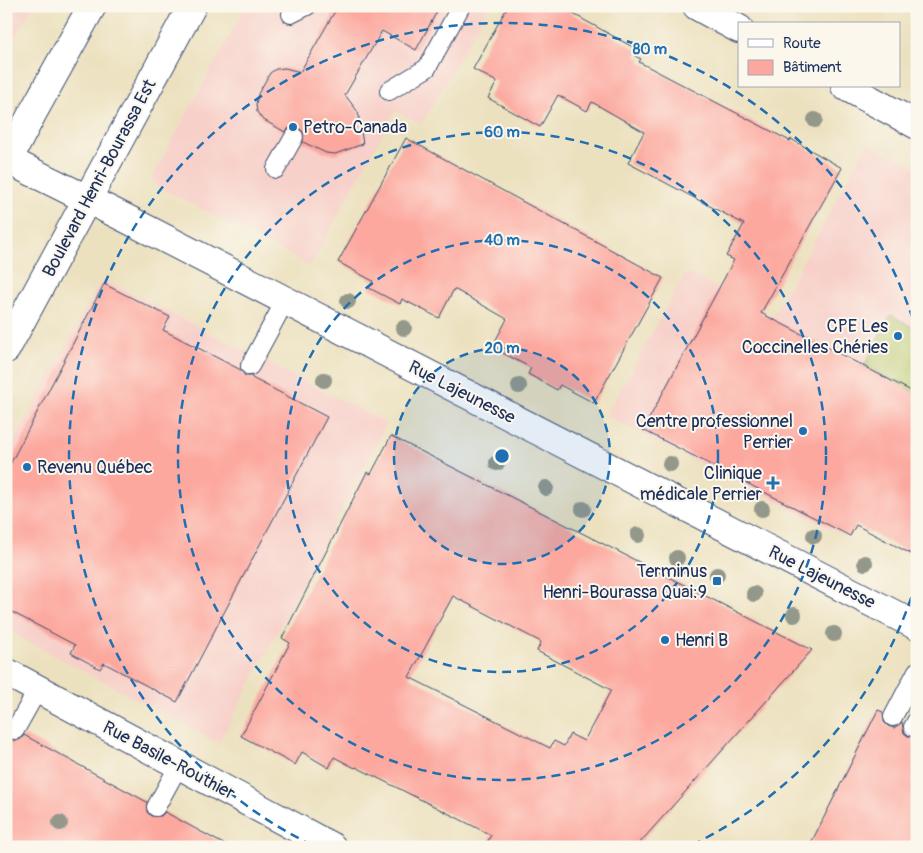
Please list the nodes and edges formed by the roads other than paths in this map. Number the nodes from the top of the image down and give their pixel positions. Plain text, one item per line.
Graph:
1 (92, 6) edge
2 (192, 6) edge
3 (308, 6) edge
4 (461, 6) edge
5 (697, 6) edge
6 (292, 14) dead end
7 (738, 28) edge
8 (849, 88) edge
9 (389, 91) dead end
10 (917, 125) edge
11 (294, 137) dead end
12 (7, 161) edge
13 (276, 169) dead end
14 (87, 200) junction
15 (286, 301) junction
16 (6, 349) edge
17 (250, 366) dead end
18 (917, 626) edge
19 (917, 671) edge
20 (6, 672) edge
21 (38, 689) junction
22 (892, 717) dead end
23 (15, 730) dead end
24 (179, 765) junction
25 (156, 808) dead end
26 (332, 847) edge

1 - 12 main road
2 - 14 main road, Boulevard Henri-Bourassa Est
3 - 6 lane
4 - 9 lane
5 - 7 main road
8 - 10 main road
11 - 13 lane
12 - 14 main road, Rue Lajeunesse
14 - 15 main road, Rue Lajeunesse
14 - 16 main road, Boulevard Henri-Bourassa Est
15 - 17 lane
15 - 18 main road, Rue Lajeunesse
19 - 22 lane
20 - 21 main road, Rue Basile-Routhier
21 - 23 lane
21 - 24 main road, Rue Basile-Routhier
24 - 25 lane
24 - 26 main road, Rue Basile-Routhier

